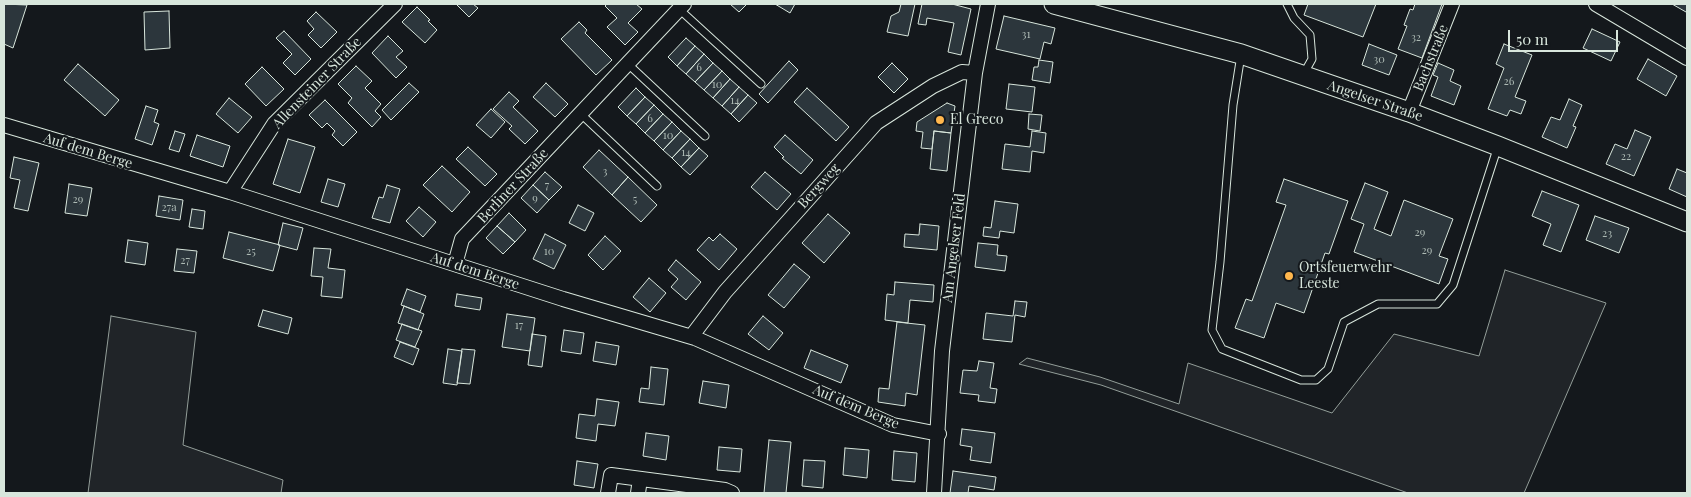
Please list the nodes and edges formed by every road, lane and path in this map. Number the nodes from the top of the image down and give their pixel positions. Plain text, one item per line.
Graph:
1 (395, 4) edge
2 (988, 4) edge
3 (1054, 4) edge
4 (1287, 4) edge
5 (1452, 4) edge
6 (1596, 4) edge
7 (681, 6) edge
8 (1241, 54) junction
9 (1687, 58) edge
10 (628, 64) junction
11 (976, 73) junction
12 (1303, 76) junction
13 (761, 84) dead end
14 (1409, 112) junction
15 (581, 114) junction
16 (4, 125) edge
17 (705, 136) dead end
18 (1498, 146) junction
19 (657, 186) dead end
20 (230, 192) junction
21 (1687, 222) edge
22 (456, 264) junction
23 (695, 338) junction
24 (939, 434) junction
25 (640, 479) junction
26 (608, 493) edge
27 (638, 493) edge
28 (732, 493) edge
29 (934, 493) edge

1 - 20 street, Allensteiner Straße
2 - 11 street, Am Angelser Feld
3 - 8 main road, Angelser Straße
4 - 12 lane
5 - 14 street, Bachstraße
6 - 9 street
7 - 10 street, Berliner Straße
7 - 13 lane
8 - 12 main road, Angelser Straße
8 - 18 lane
10 - 15 street, Berliner Straße
10 - 17 lane
11 - 23 street, Bergweg
11 - 24 street, Am Angelser Feld
12 - 14 main road, Angelser Straße
14 - 18 main road, Angelser Straße
15 - 19 lane
15 - 22 street, Berliner Straße
16 - 20 street, Auf dem Berge
18 - 21 main road, Angelser Straße
20 - 22 street, Auf dem Berge
22 - 23 street, Auf dem Berge
23 - 24 street, Auf dem Berge
24 - 29 street, Am Angelser Feld
25 - 26 street
25 - 27 street
25 - 28 street

